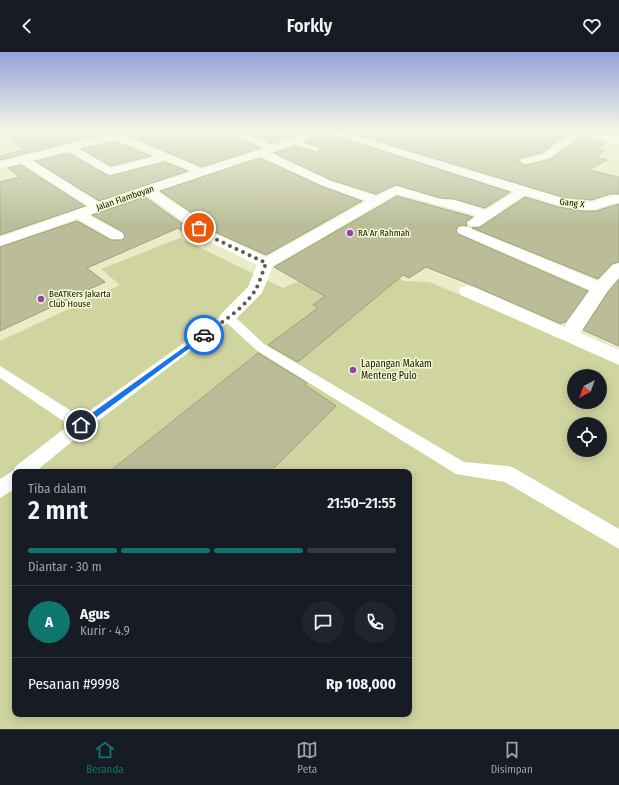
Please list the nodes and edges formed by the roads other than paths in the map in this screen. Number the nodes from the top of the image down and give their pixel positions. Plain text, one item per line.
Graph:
1 (28, 163) edge
2 (94, 163) edge
3 (144, 163) edge
4 (179, 163) edge
5 (229, 163) edge
6 (283, 163) edge
7 (433, 163) edge
8 (202, 172) junction
9 (147, 190) junction
10 (525, 190) junction
11 (619, 199) edge
12 (377, 201) junction
13 (98, 207) junction
14 (79, 214) junction
15 (486, 215) junction
16 (117, 236) dead end
17 (0, 242) edge
18 (266, 263) junction
19 (619, 268) edge
20 (600, 288) junction
21 (467, 291) dead end
22 (228, 317) junction
23 (568, 336) junction
24 (619, 358) edge
25 (0, 371) edge
26 (81, 425) junction
27 (26, 469) edge
28 (12, 480) edge
29 (0, 490) edge
30 (619, 540) edge

1 - 13 street
2 - 3 street
4 - 8 street
5 - 8 street, Jalan Flamboyan
6 - 12 street
7 - 10 street, Gang X
8 - 9 street, Jalan Flamboyan
9 - 13 street, Jalan Flamboyan
9 - 18 street
10 - 11 street, Gang X
10 - 15 street
12 - 15 street
12 - 18 street
13 - 14 street, Jalan Flamboyan
14 - 16 street
14 - 17 street, Jalan Flamboyan
15 - 20 street
18 - 22 street
19 - 20 street
20 - 23 street
21 - 23 street
22 - 26 lane
22 - 30 lane
23 - 24 street
25 - 26 lane
26 - 27 lane
28 - 29 lane

